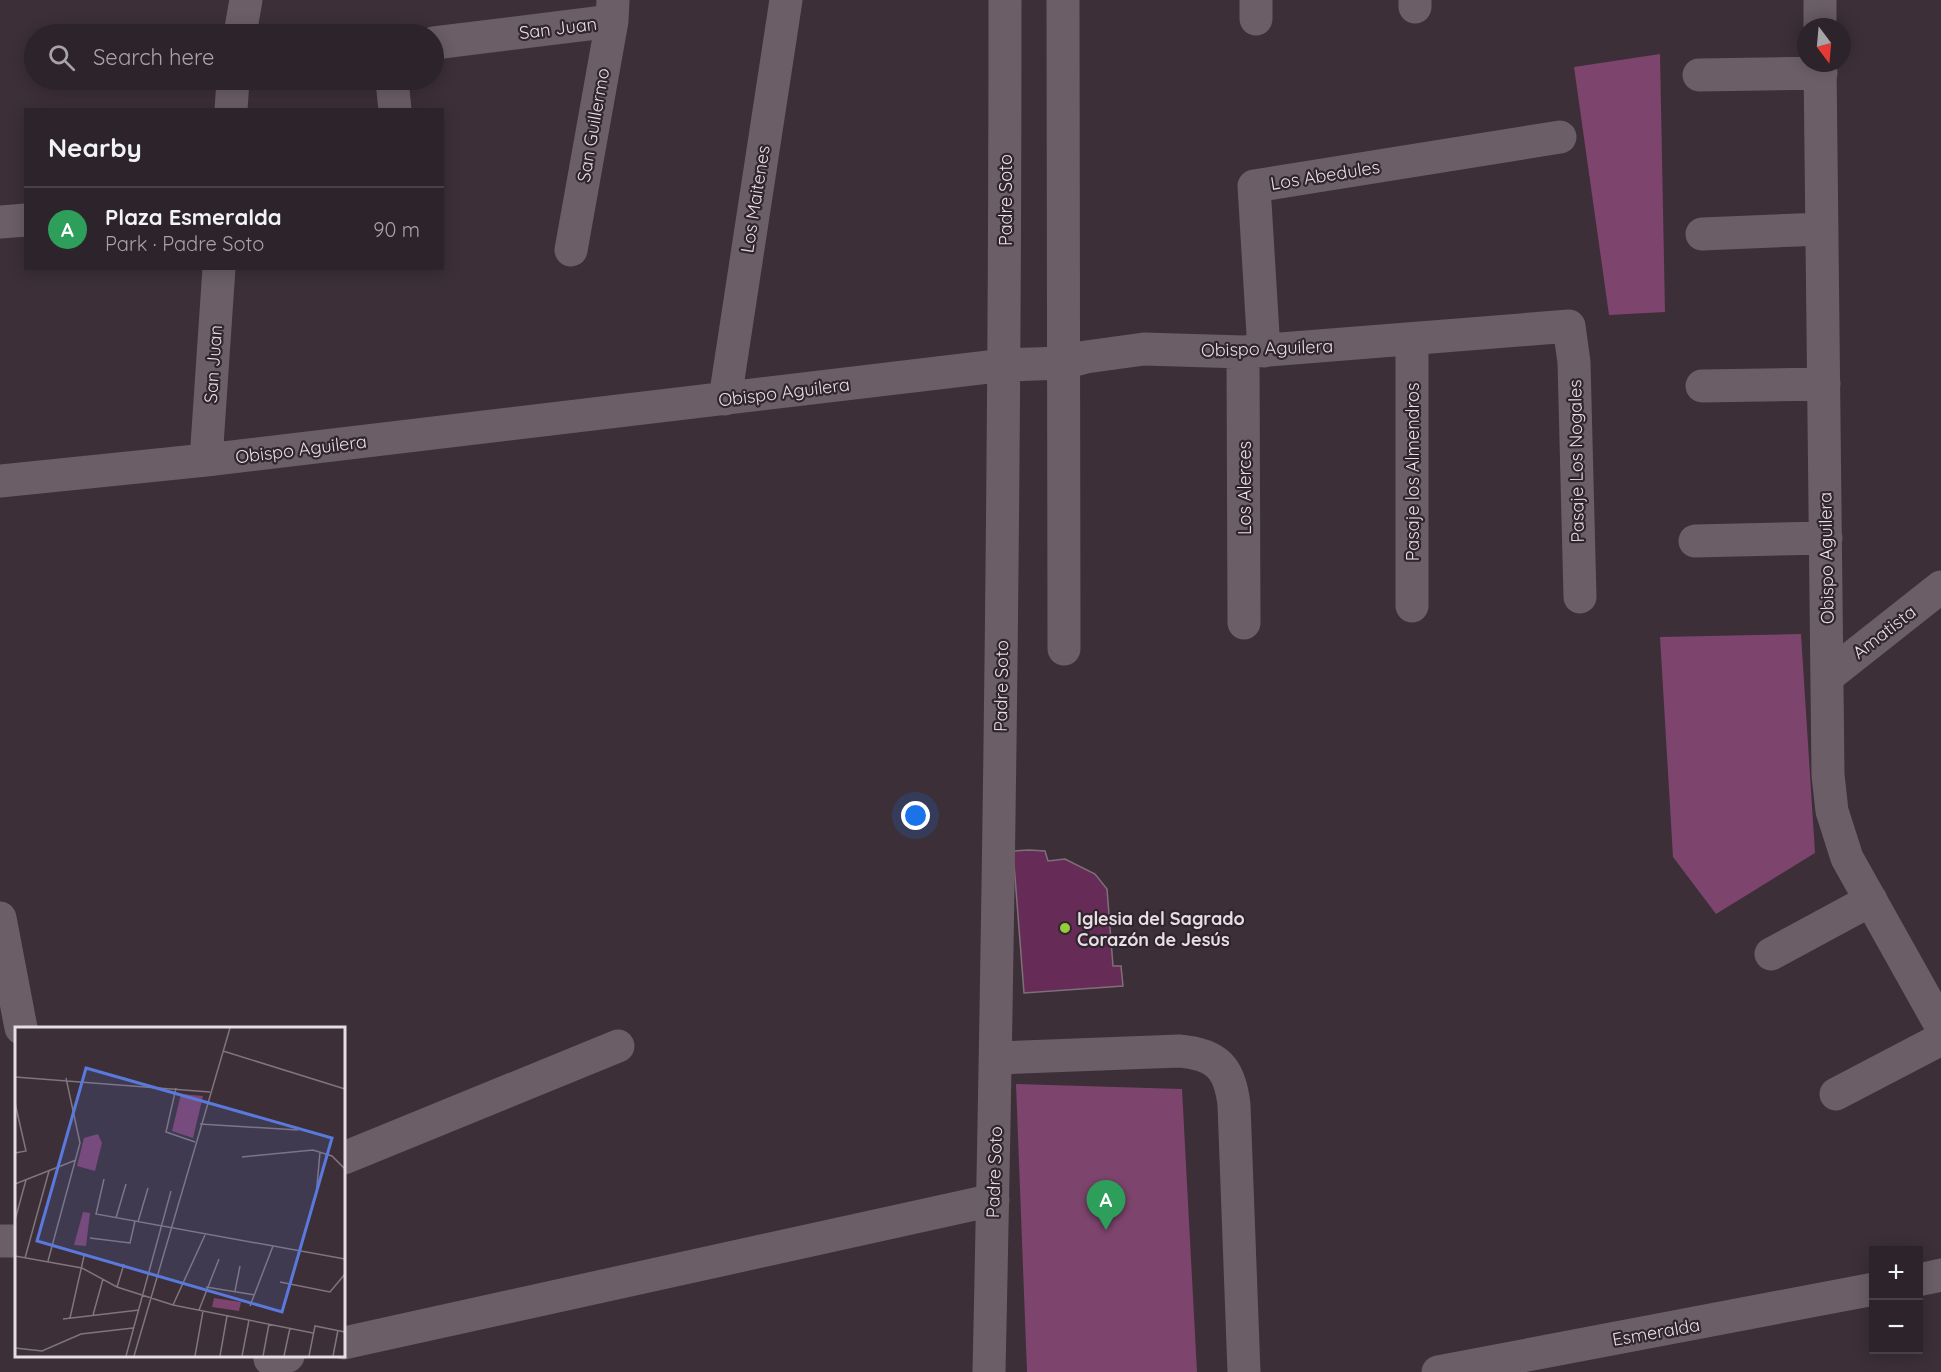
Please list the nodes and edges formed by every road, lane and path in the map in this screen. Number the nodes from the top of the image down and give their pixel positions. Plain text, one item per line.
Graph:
1 (246, 0) edge
2 (786, 0) edge
3 (1005, 0) edge
4 (1064, 0) edge
5 (1820, 0) edge
6 (613, 10) edge
7 (1820, 18) edge
8 (242, 24) edge
9 (444, 41) edge
10 (1797, 69) edge
11 (1820, 72) edge
12 (1699, 75) dead end
13 (232, 90) edge
14 (393, 90) edge
15 (231, 108) edge
16 (395, 108) edge
17 (1560, 137) dead end
18 (24, 220) edge
19 (0, 222) edge
20 (1822, 230) junction
21 (1702, 234) dead end
22 (571, 249) dead end
23 (219, 270) edge
24 (1569, 326) joint
25 (1412, 339) junction
26 (1254, 351) junction
27 (1063, 363) junction
28 (1005, 365) junction
29 (1824, 384) junction
30 (1702, 386) dead end
31 (725, 399) junction
32 (206, 460) junction
33 (0, 481) edge
34 (1826, 538) junction
35 (1695, 541) dead end
36 (1941, 587) edge
37 (1580, 597) dead end
38 (1412, 606) dead end
39 (1244, 623) dead end
40 (1064, 649) dead end
41 (1827, 677) junction
42 (1871, 900) junction
43 (0, 918) edge
44 (1771, 954) dead end
45 (1941, 1026) edge
46 (21, 1027) edge
47 (1941, 1039) edge
48 (618, 1046) dead end
49 (996, 1058) junction
50 (1836, 1094) dead end
51 (345, 1158) edge
52 (993, 1200) junction
53 (1941, 1275) edge
54 (1923, 1279) edge
55 (1869, 1290) edge
56 (345, 1343) edge
57 (989, 1372) edge
58 (1244, 1372) edge
59 (1438, 1372) edge

1 - 8 street
2 - 31 street, Los Maitenes
3 - 28 street, Padre Soto
4 - 27 street
5 - 7 street
6 - 9 street, San Juan
6 - 22 street, San Guillermo
10 - 12 street
11 - 20 street, Obispo Aguilera
13 - 15 street
14 - 16 street
17 - 26 street, Los Abedules
18 - 19 street
20 - 21 street
20 - 29 street, Obispo Aguilera
23 - 32 street, San Juan
24 - 25 street, Obispo Aguilera
24 - 37 street, Pasaje Los Nogales
25 - 26 street, Obispo Aguilera
25 - 38 street, Pasaje los Almendros
26 - 27 street, Obispo Aguilera
26 - 39 street, Los Alerces
27 - 28 street, Obispo Aguilera
27 - 40 street
28 - 31 street, Obispo Aguilera
28 - 49 street, Padre Soto
29 - 30 street
29 - 34 street, Obispo Aguilera
31 - 32 street, Obispo Aguilera
32 - 33 street, Obispo Aguilera
34 - 35 street
34 - 41 street, Obispo Aguilera
36 - 41 street, Amatista
41 - 42 street, Obispo Aguilera
42 - 44 street
42 - 45 street, Obispo Aguilera
43 - 46 street
47 - 50 street
48 - 51 street
49 - 52 street, Padre Soto
49 - 58 street
52 - 56 street
52 - 57 street, Padre Soto
53 - 54 street
55 - 59 street, Esmeralda

